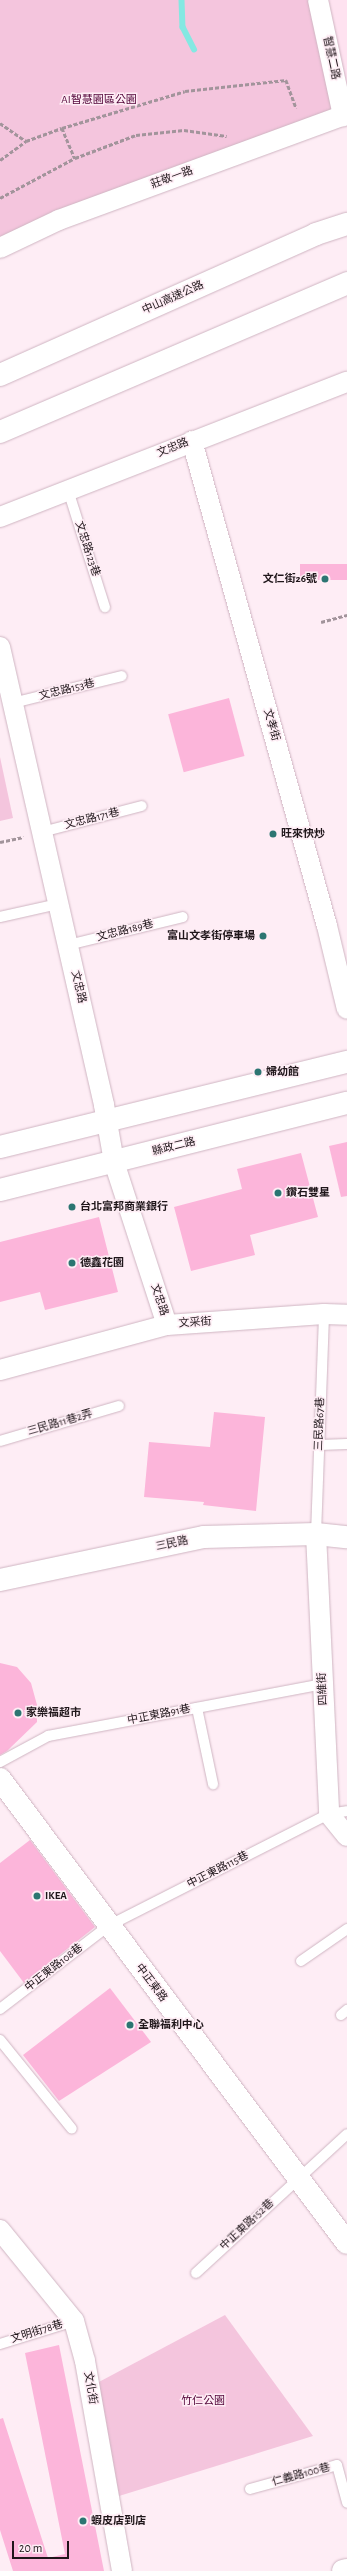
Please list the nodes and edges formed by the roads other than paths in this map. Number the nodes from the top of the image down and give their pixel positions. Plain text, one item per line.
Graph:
1 (318, 0) edge
2 (345, 115) edge
3 (347, 224) edge
4 (0, 248) edge
5 (347, 283) edge
6 (0, 375) edge
7 (347, 382) edge
8 (0, 432) edge
9 (192, 441) junction
10 (68, 490) junction
11 (0, 517) edge
12 (106, 607) dead end
13 (0, 647) edge
14 (122, 676) dead end
15 (13, 703) junction
16 (142, 806) dead end
17 (42, 832) junction
18 (58, 904) junction
19 (0, 917) edge
20 (183, 917) dead end
21 (68, 945) junction
22 (347, 1009) edge
23 (347, 1062) edge
24 (347, 1103) edge
25 (107, 1121) junction
26 (0, 1147) edge
27 (114, 1162) junction
28 (0, 1190) edge
29 (324, 1314) junction
30 (347, 1314) edge
31 (167, 1325) junction
32 (0, 1370) edge
33 (119, 1406) dead end
34 (0, 1441) edge
35 (347, 1444) edge
36 (320, 1445) junction
37 (316, 1534) junction
38 (347, 1537) edge
39 (0, 1580) edge
40 (323, 1684) junction
41 (197, 1708) junction
42 (0, 1762) edge
43 (0, 1779) edge
44 (213, 1784) dead end
45 (338, 1812) edge
46 (347, 1836) edge
47 (108, 1926) junction
48 (347, 1929) edge
49 (301, 1961) dead end
50 (0, 2009) edge
51 (0, 2040) edge
52 (72, 2129) dead end
53 (347, 2134) edge
54 (298, 2178) junction
55 (0, 2230) edge
56 (347, 2243) edge
57 (196, 2273) dead end
58 (74, 2321) junction
59 (0, 2344) edge
60 (250, 2489) dead end
61 (347, 2503) edge
62 (347, 2570) edge
63 (122, 2571) edge
64 (343, 2571) edge

1 - 2 street, 智慧二路
2 - 4 street, 莊敬一路
3 - 6 main road, 中山高速公路
5 - 8 main road
7 - 9 street, 文忠路
9 - 10 street, 文忠路
9 - 22 street, 文孝街
10 - 11 street, 文忠路
10 - 12 lane, 文忠路123巷
13 - 15 street, 文忠路
14 - 15 lane, 文忠路153巷
15 - 17 street, 文忠路
16 - 17 lane, 文忠路171巷
17 - 18 street, 文忠路
18 - 19 lane
18 - 21 street, 文忠路
20 - 21 lane, 文忠路189巷
21 - 25 street, 文忠路
23 - 25 main road
24 - 27 main road, 縣政二路
25 - 26 main road
25 - 27 street, 文忠路
27 - 28 main road, 縣政二路
27 - 31 street, 文忠路
29 - 30 street, 文采街
29 - 31 street, 文采街
29 - 36 lane, 三民路67巷
31 - 32 street, 文采街
33 - 34 lane, 三民路11巷2弄
35 - 36 lane
36 - 37 lane, 三民路67巷
37 - 38 main road, 三民路
37 - 39 main road, 三民路
37 - 40 street, 四維街
40 - 41 lane, 中正東路91巷
40 - 45 street, 四維街
41 - 42 lane, 中正東路91巷
41 - 44 lane
43 - 47 main road, 中正東路
45 - 46 street
45 - 47 lane, 中正東路115巷
47 - 50 lane, 中正東路108巷
47 - 54 main road, 中正東路
48 - 49 lane
51 - 52 lane
53 - 54 lane, 中正東路152巷
54 - 56 main road, 中正東路
54 - 57 lane, 中正東路152巷
55 - 58 street, 文化街
58 - 59 lane, 文明街78巷
58 - 63 street, 文化街
60 - 61 lane, 仁義路100巷
62 - 64 main road

